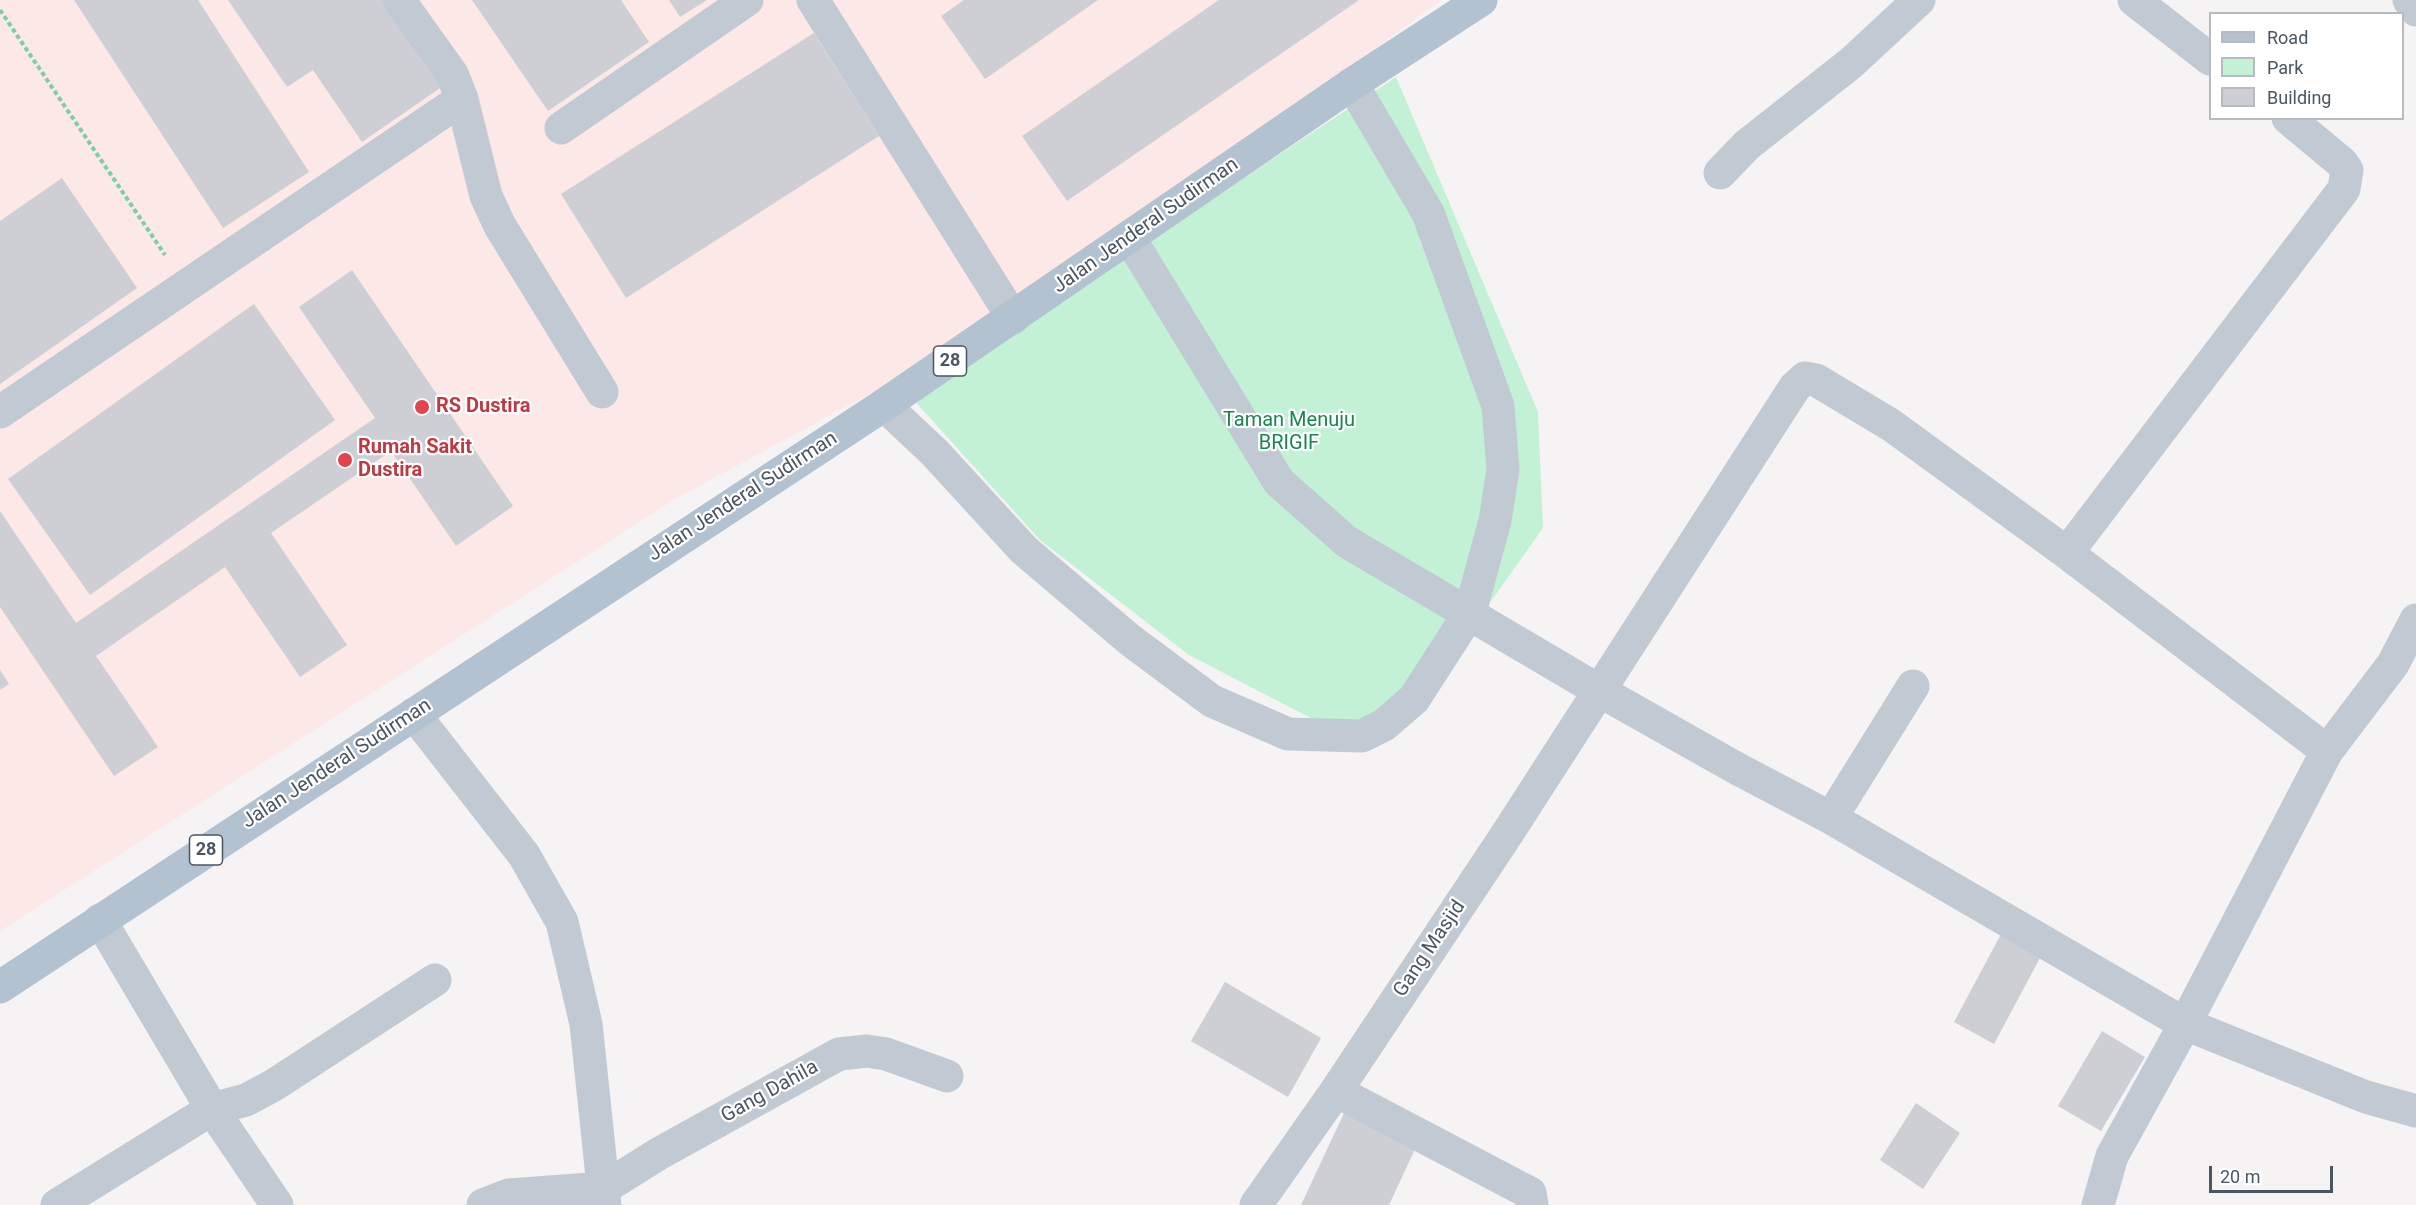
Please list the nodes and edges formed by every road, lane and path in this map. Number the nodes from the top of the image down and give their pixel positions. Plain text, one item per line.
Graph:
1 (399, 0) edge
2 (747, 0) edge
3 (813, 0) edge
4 (1481, 0) edge
5 (1920, 0) edge
6 (2134, 0) edge
7 (2409, 0) edge
8 (0, 9) edge
9 (2416, 10) edge
10 (2209, 57) edge
11 (1352, 84) junction
12 (462, 99) junction
13 (2290, 120) edge
14 (561, 128) dead end
15 (1720, 173) dead end
16 (1129, 237) junction
17 (185, 285) junction
18 (1013, 318) junction
19 (602, 392) dead end
20 (884, 405) junction
21 (0, 412) edge
22 (2067, 553) junction
23 (1470, 612) junction
24 (2416, 620) edge
25 (1913, 686) dead end
26 (1598, 690) junction
27 (414, 714) junction
28 (2326, 751) junction
29 (1831, 818) junction
30 (100, 920) junction
31 (435, 980) dead end
32 (0, 987) edge
33 (2185, 1024) junction
34 (947, 1076) dead end
35 (1336, 1091) junction
36 (212, 1109) junction
37 (2416, 1111) edge
38 (605, 1196) edge
39 (57, 1205) edge
40 (277, 1205) edge
41 (483, 1205) edge
42 (1256, 1205) edge
43 (1532, 1205) edge
44 (2098, 1205) edge

1 - 12 street
2 - 14 street
3 - 18 street
4 - 11 main road, Jalan Jenderal Sudirman / 28
5 - 15 street
6 - 10 street
7 - 9 street
8 - 17 path
11 - 16 main road, Jalan Jenderal Sudirman / 28
11 - 23 street
12 - 17 street
12 - 19 street
13 - 22 street
16 - 18 main road, Jalan Jenderal Sudirman / 28
16 - 23 street
17 - 21 street
18 - 20 main road, Jalan Jenderal Sudirman / 28
20 - 23 street
20 - 27 main road, Jalan Jenderal Sudirman / 28
22 - 26 street, Gang Masjid
22 - 28 street
23 - 26 street
24 - 28 street
25 - 29 street
26 - 29 street
26 - 35 street, Gang Masjid
27 - 30 main road, Jalan Jenderal Sudirman / 28
27 - 38 street
28 - 33 street
29 - 33 street
30 - 32 main road, Jalan Jenderal Sudirman / 28
30 - 36 street
31 - 36 street
33 - 37 street
33 - 44 street
34 - 38 street, Gang Dahila
35 - 42 street, Gang Masjid
35 - 43 street
36 - 39 street
36 - 40 street
38 - 41 street

